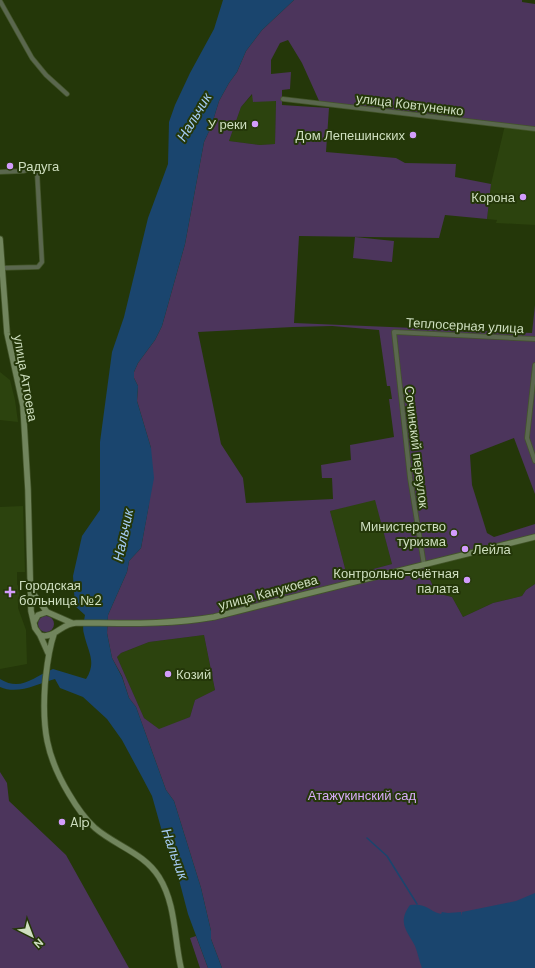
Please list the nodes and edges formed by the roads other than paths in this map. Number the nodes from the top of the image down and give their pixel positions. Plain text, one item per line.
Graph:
1 (0, 1) edge
2 (67, 94) dead end
3 (283, 99) dead end
4 (535, 129) edge
5 (0, 172) edge
6 (0, 239) edge
7 (2, 268) junction
8 (1, 280) edge
9 (2, 311) edge
10 (394, 332) joint
11 (535, 339) edge
12 (535, 365) edge
13 (535, 461) edge
14 (535, 537) edge
15 (424, 565) junction
16 (32, 592) junction
17 (50, 613) junction
18 (72, 623) junction
19 (34, 624) junction
20 (55, 632) junction
21 (40, 634) junction
22 (48, 653) junction
23 (181, 968) edge

1 - 2 street
3 - 4 street, улица Ковтуненко
5 - 7 street
6 - 7 street, улица Аттоева
7 - 8 street, улица Аттоева
8 - 9 street, улица Аттоева
9 - 16 street, улица Аттоева
10 - 11 street, Теплосерная улица
10 - 15 street, Сочинский переулок
12 - 13 street
14 - 15 street, улица Канукоева
15 - 18 street, улица Канукоева
16 - 17 street
16 - 19 street, улица Аттоева
17 - 18 street
17 - 19 street
17 - 20 street
18 - 20 street
19 - 21 street
20 - 21 street
20 - 22 street
21 - 22 street
22 - 23 street

